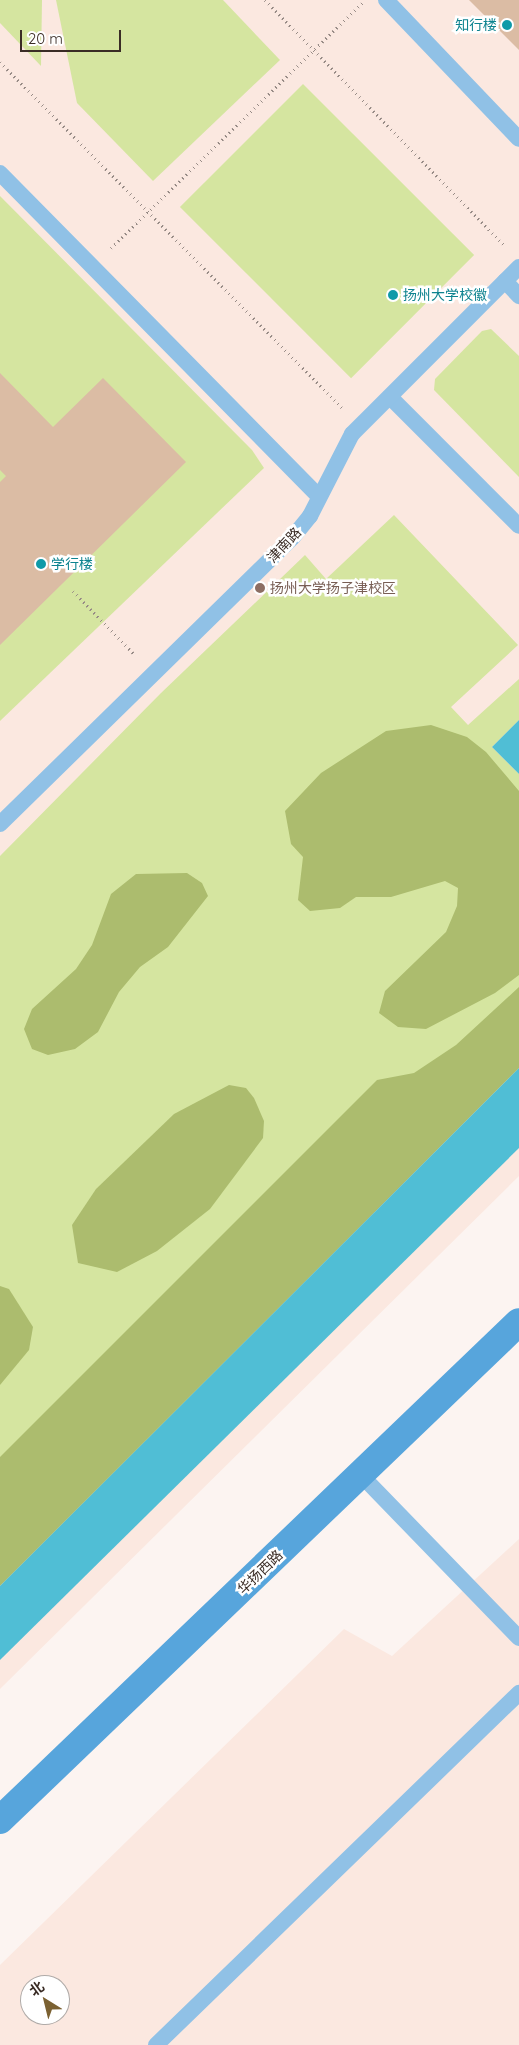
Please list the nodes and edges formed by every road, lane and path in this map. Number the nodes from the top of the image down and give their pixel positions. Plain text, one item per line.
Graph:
1 (265, 0) edge
2 (365, 0) edge
3 (386, 0) edge
4 (314, 50) junction
5 (0, 62) edge
6 (519, 139) edge
7 (0, 173) edge
8 (148, 212) junction
9 (516, 260) edge
10 (92, 266) junction
11 (505, 281) junction
12 (519, 296) edge
13 (390, 397) junction
14 (360, 427) junction
15 (319, 496) junction
16 (519, 526) edge
17 (73, 591) dead end
18 (154, 674) junction
19 (0, 824) edge
20 (519, 1322) edge
21 (361, 1474) junction
22 (519, 1638) edge
23 (519, 1693) edge
24 (0, 1820) edge
25 (156, 2045) edge

1 - 4 path
2 - 4 path
3 - 6 lane
4 - 8 path
4 - 9 path
5 - 8 path
7 - 10 lane
8 - 10 path
8 - 14 path
9 - 11 lane, 津南路
10 - 15 lane
11 - 12 lane
11 - 13 lane, 津南路
13 - 14 lane, 津南路
13 - 16 lane
14 - 15 lane, 津南路
15 - 18 lane, 津南路
17 - 18 path
18 - 19 lane, 津南路
20 - 21 main road, 华扬西路
21 - 22 lane
21 - 24 main road, 华扬西路
23 - 25 lane

